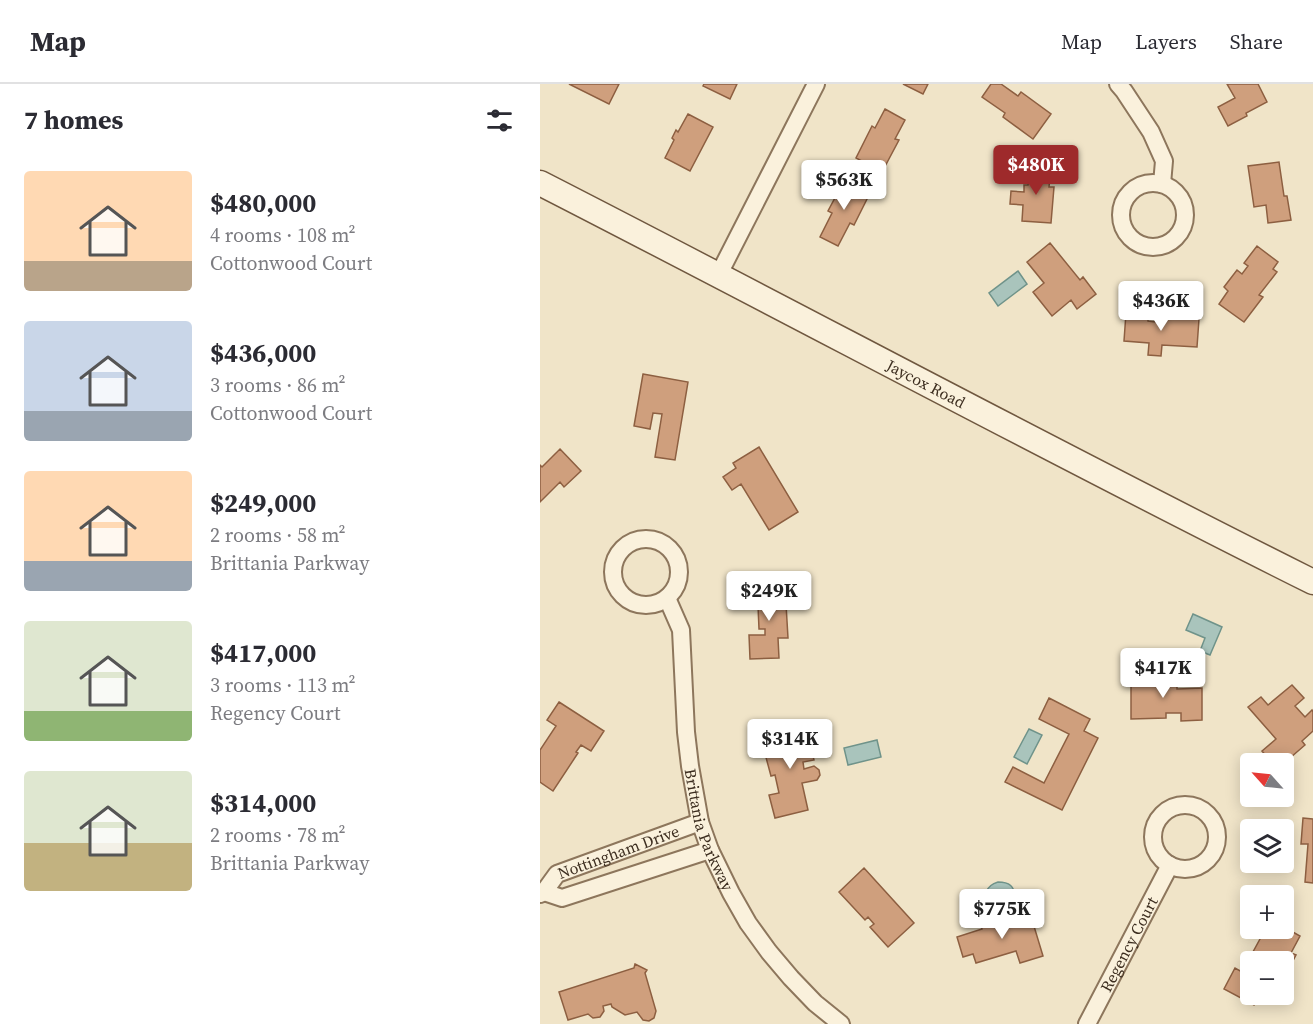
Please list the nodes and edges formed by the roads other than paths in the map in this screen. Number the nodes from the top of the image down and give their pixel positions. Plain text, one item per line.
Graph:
1 (816, 84) edge
2 (1118, 84) edge
3 (540, 183) edge
4 (1162, 184) dead end
5 (719, 274) junction
6 (1313, 582) edge
7 (667, 598) dead end
8 (700, 822) junction
9 (710, 850) junction
10 (1170, 866) dead end
11 (542, 893) edge
12 (841, 1024) edge
13 (1087, 1024) edge

1 - 5 street
2 - 4 street
3 - 5 street, Jaycox Road
5 - 6 street, Jaycox Road
7 - 8 street, Brittania Parkway
8 - 9 street, Brittania Parkway
8 - 11 street, Nottingham Drive
9 - 11 street, Nottingham Drive
9 - 12 street, Brittania Parkway
10 - 13 street, Regency Court

